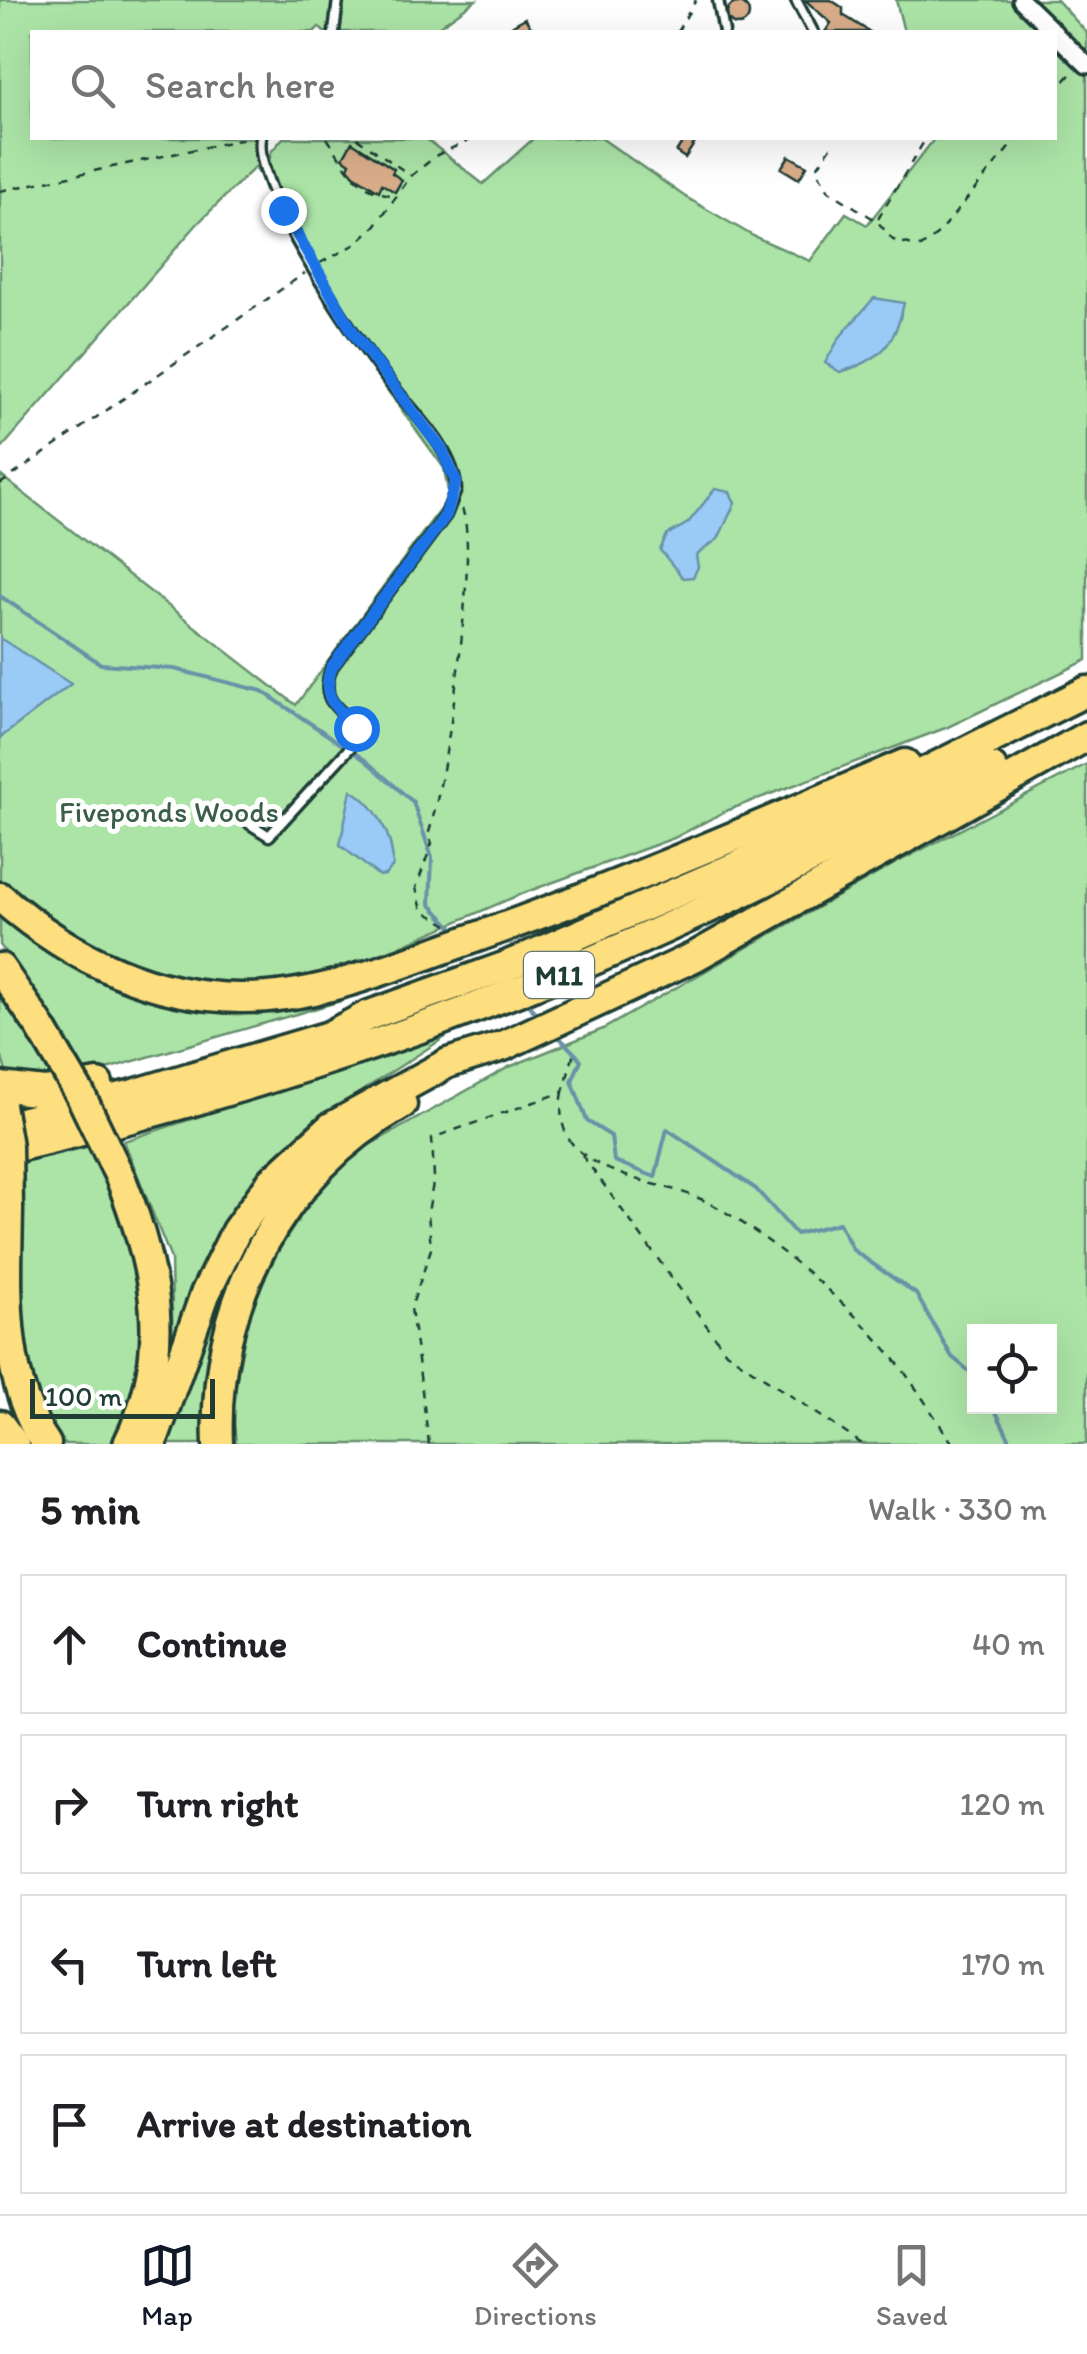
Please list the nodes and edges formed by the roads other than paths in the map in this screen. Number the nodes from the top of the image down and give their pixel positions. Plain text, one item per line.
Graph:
1 (338, 0) edge
2 (718, 0) edge
3 (796, 0) edge
4 (1022, 0) edge
5 (334, 30) edge
6 (724, 30) edge
7 (812, 30) edge
8 (1051, 30) edge
9 (1057, 36) edge
10 (1085, 63) edge
11 (261, 140) edge
12 (1087, 689) edge
13 (1087, 720) edge
14 (1087, 736) edge
15 (250, 824) dead end
16 (0, 897) edge
17 (0, 968) edge
18 (368, 1016) junction
19 (503, 1046) junction
20 (0, 1087) edge
21 (0, 1105) edge
22 (0, 1126) edge
23 (0, 1151) edge
24 (5, 1291) junction
25 (0, 1426) edge
26 (14, 1444) edge
27 (36, 1444) edge
28 (46, 1444) edge
29 (128, 1444) edge
30 (152, 1444) edge
31 (218, 1444) edge

1 - 5 lane
2 - 6 lane
3 - 7 lane
4 - 8 street
9 - 10 street
11 - 15 lane
12 - 16 highway
12 - 18 highway, M11
13 - 23 highway, M11
14 - 19 highway
17 - 29 highway, bridge
18 - 20 highway
18 - 22 highway, M11
19 - 30 highway
19 - 31 highway
21 - 24 highway, bridge
24 - 27 highway
24 - 28 highway
25 - 26 highway

